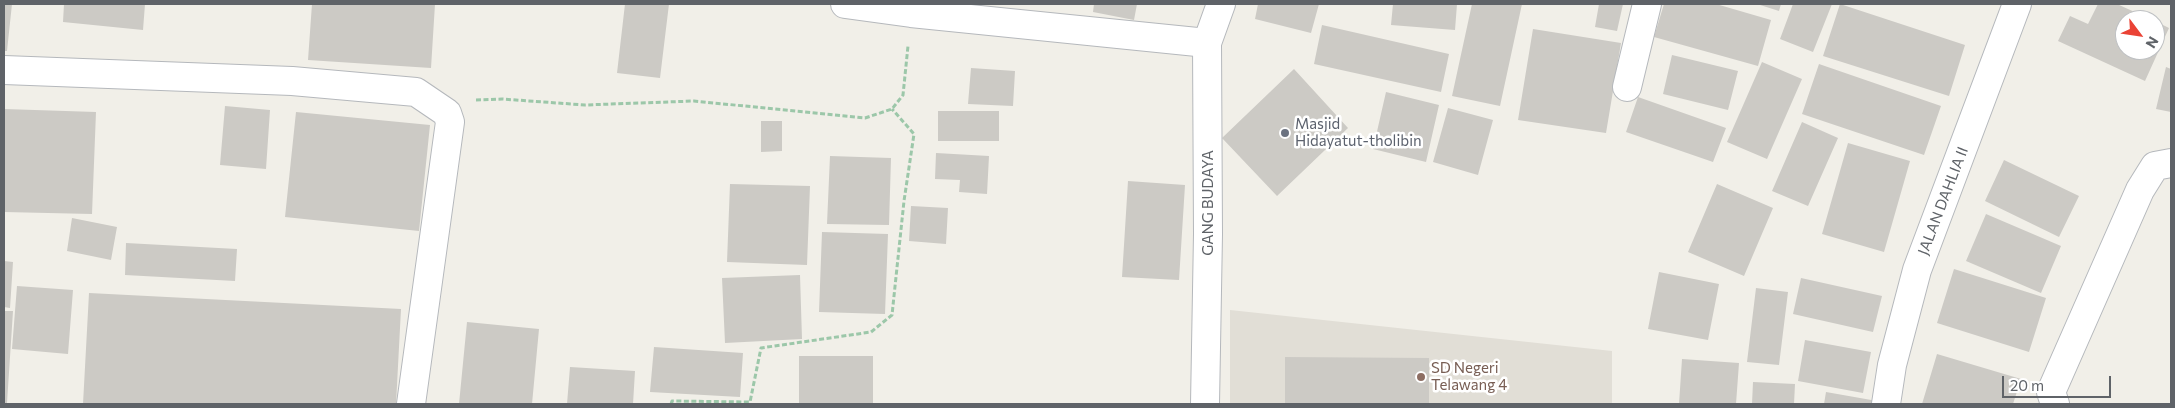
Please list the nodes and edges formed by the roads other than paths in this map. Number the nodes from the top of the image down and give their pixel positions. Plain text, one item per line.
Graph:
1 (846, 4) edge
2 (1221, 4) edge
3 (1647, 4) edge
4 (2017, 4) edge
5 (1207, 43) junction
6 (4, 70) edge
7 (1627, 87) dead end
8 (2171, 163) edge
9 (411, 404) edge
10 (1204, 404) edge
11 (1886, 404) edge
12 (2056, 404) edge

1 - 5 street
2 - 5 street, GANG BUDAYA
3 - 7 street
4 - 11 street, JALAN DAHLIA II
5 - 10 street, GANG BUDAYA
6 - 9 street
8 - 12 street

